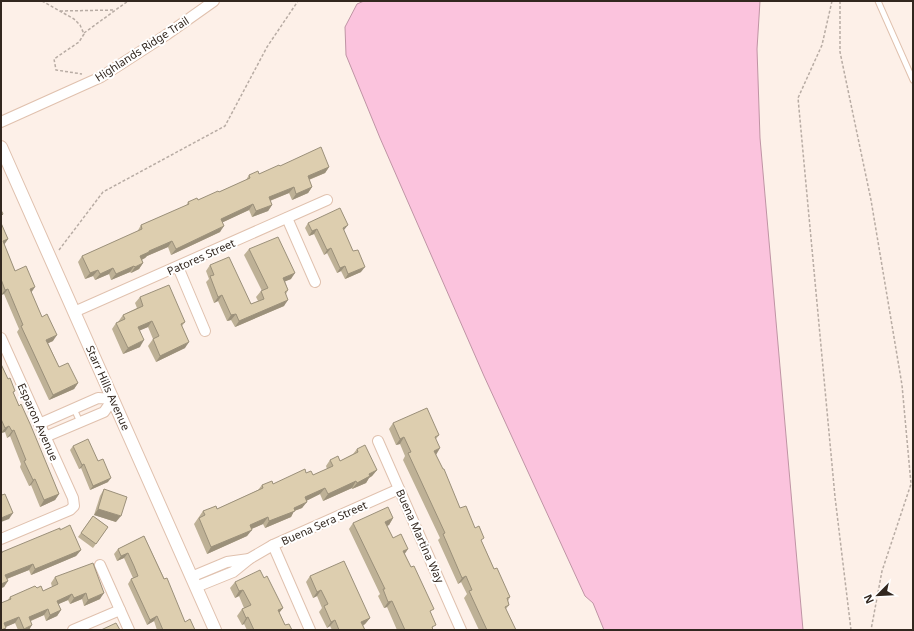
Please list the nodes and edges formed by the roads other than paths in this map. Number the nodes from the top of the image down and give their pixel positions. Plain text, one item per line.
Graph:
1 (214, 1) edge
2 (878, 1) edge
3 (913, 80) edge
4 (1, 122) edge
5 (1, 147) edge
6 (328, 200) dead end
7 (287, 218) junction
8 (178, 267) junction
9 (315, 282) dead end
10 (74, 312) junction
11 (206, 331) dead end
12 (2, 341) edge
13 (113, 399) junction
14 (74, 409) junction
15 (80, 422) junction
16 (39, 424) junction
17 (45, 437) junction
18 (378, 441) dead end
19 (399, 489) junction
20 (1, 539) edge
21 (272, 546) junction
22 (249, 559) junction
23 (100, 565) dead end
24 (216, 566) junction
25 (221, 577) junction
26 (194, 582) junction
27 (120, 610) junction
28 (73, 630) edge
29 (128, 630) edge
30 (215, 630) edge
31 (310, 630) edge
32 (462, 630) edge

1 - 4 street, Highlands Ridge Trail
2 - 3 lane
5 - 10 street, Starr Hills Avenue
6 - 7 street, Patores Street
7 - 8 street, Patores Street
7 - 9 street
8 - 10 street, Patores Street
8 - 11 street
10 - 13 street, Starr Hills Avenue
12 - 16 street, Esparon Avenue
13 - 14 street
13 - 15 street
13 - 26 street, Starr Hills Avenue
14 - 15 lane
14 - 16 street
15 - 17 street
16 - 17 street, Esparon Avenue
17 - 20 street, Esparon Avenue
18 - 19 street, Buena Martina Way
19 - 21 street, Buena Sera Street
19 - 32 street, Buena Martina Way
21 - 22 street, Buena Sera Street
21 - 31 street
22 - 24 street, Buena Sera Street
22 - 25 street, Buena Sera Street
23 - 27 street
24 - 25 lane
24 - 26 street, Buena Sera Street
25 - 26 street, Buena Sera Street
26 - 30 street, Starr Hills Avenue
27 - 28 street
27 - 29 street

